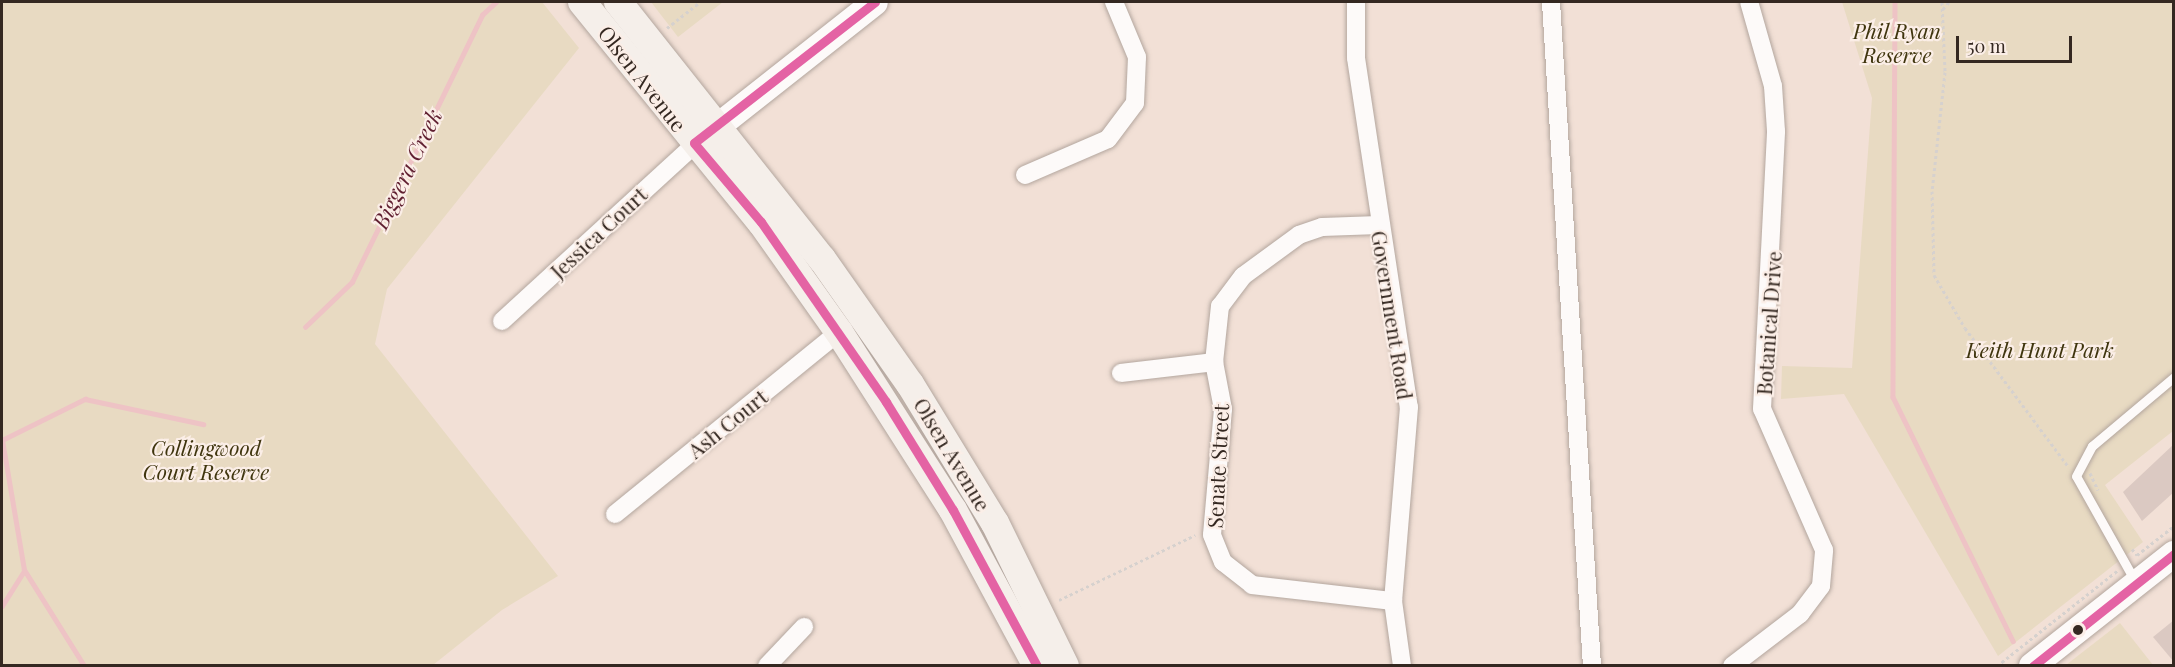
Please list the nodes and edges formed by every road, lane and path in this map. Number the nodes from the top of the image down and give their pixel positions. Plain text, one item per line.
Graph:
1 (582, 2) edge
2 (618, 2) edge
3 (700, 2) edge
4 (875, 2) edge
5 (1114, 2) edge
6 (1356, 2) edge
7 (1551, 2) edge
8 (1749, 2) edge
9 (1942, 2) edge
10 (1949, 2) edge
11 (1943, 9) junction
12 (667, 28) dead end
13 (717, 127) junction
14 (694, 143) junction
15 (1025, 175) dead end
16 (1379, 225) junction
17 (502, 321) dead end
18 (839, 332) junction
19 (1214, 362) junction
20 (1121, 373) dead end
21 (2174, 377) edge
22 (2076, 476) junction
23 (615, 514) dead end
24 (2174, 526) edge
25 (1212, 535) junction
26 (2174, 554) edge
27 (2131, 574) junction
28 (1059, 600) dead end
29 (1393, 601) junction
30 (804, 627) dead end
31 (767, 666) edge
32 (1037, 666) edge
33 (1065, 666) edge
34 (1402, 666) edge
35 (1592, 666) edge
36 (1732, 666) edge
37 (1997, 666) edge
38 (2032, 666) edge

1 - 14 main road, Olsen Avenue
2 - 13 main road, Olsen Avenue
3 - 12 path
4 - 13 street
5 - 15 street
6 - 16 street, Government Road
7 - 35 street
8 - 36 street, Botanical Drive
9 - 11 path
10 - 11 path
11 - 22 path
13 - 14 street, Jessica Court
13 - 33 main road, Olsen Avenue
14 - 17 street, Jessica Court
14 - 18 main road, Olsen Avenue
16 - 19 street, Senate Street
16 - 29 street, Government Road
18 - 23 street, Ash Court
18 - 32 main road, Olsen Avenue
19 - 20 street
19 - 25 street, Senate Street
21 - 22 lane
22 - 27 lane
24 - 27 path
25 - 28 path
25 - 29 street, Senate Street
26 - 27 street
27 - 37 path
27 - 38 street
29 - 34 street, Government Road
30 - 31 street

